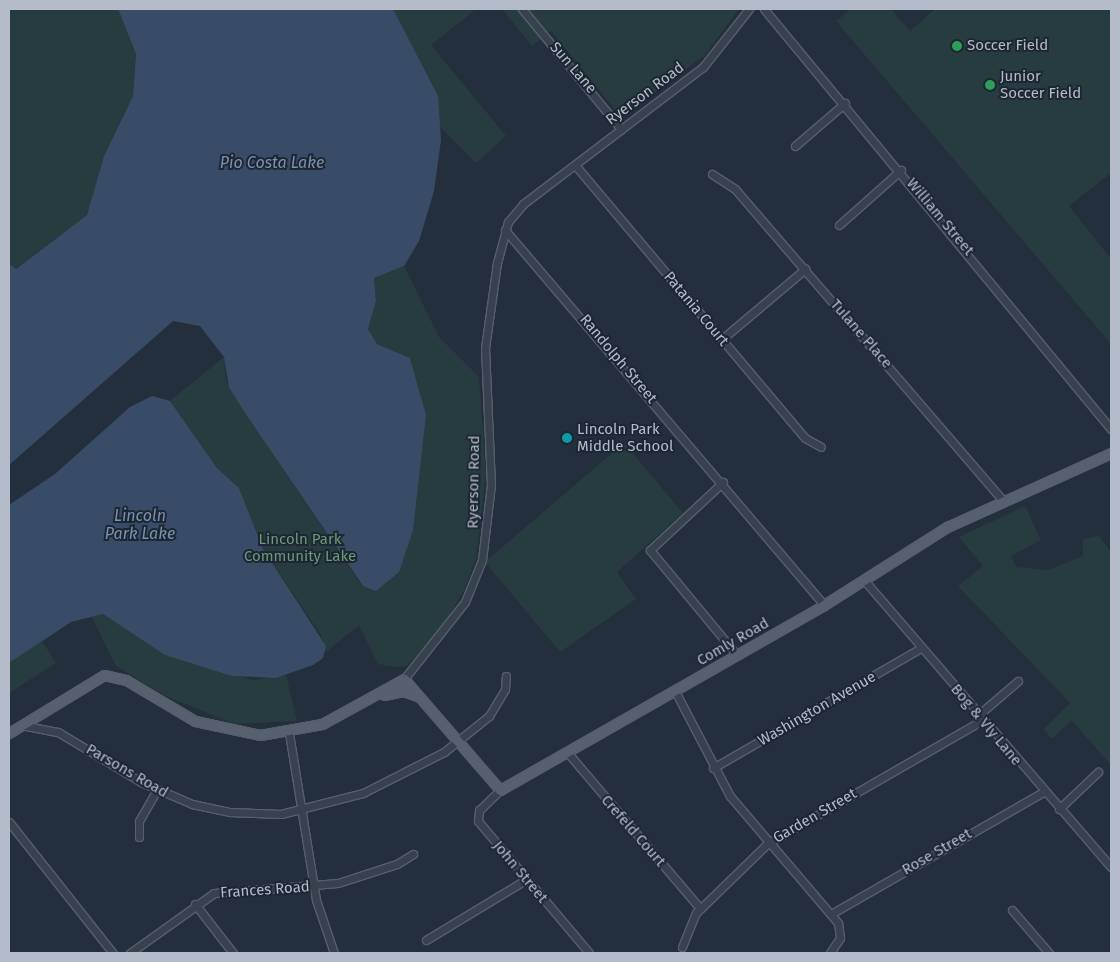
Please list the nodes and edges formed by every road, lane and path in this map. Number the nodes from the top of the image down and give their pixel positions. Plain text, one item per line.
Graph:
1 (522, 9) edge
2 (749, 9) edge
3 (764, 9) edge
4 (845, 103) junction
5 (621, 129) junction
6 (795, 146) dead end
7 (575, 165) junction
8 (902, 170) junction
9 (712, 174) dead end
10 (839, 225) dead end
11 (505, 230) junction
12 (805, 269) junction
13 (722, 339) junction
14 (1111, 429) edge
15 (821, 448) dead end
16 (1111, 453) edge
17 (722, 482) junction
18 (1003, 501) junction
19 (864, 580) junction
20 (824, 605) junction
21 (921, 648) junction
22 (737, 655) junction
23 (506, 676) dead end
24 (404, 679) junction
25 (1018, 681) dead end
26 (674, 691) junction
27 (419, 697) junction
28 (360, 705) junction
29 (979, 718) junction
30 (21, 725) junction
31 (9, 733) edge
32 (289, 733) junction
33 (458, 742) junction
34 (567, 752) junction
35 (713, 768) junction
36 (1098, 772) dead end
37 (156, 790) junction
38 (500, 790) junction
39 (1043, 792) junction
40 (1058, 808) junction
41 (302, 811) junction
42 (9, 822) edge
43 (139, 837) dead end
44 (769, 843) junction
45 (413, 854) dead end
46 (1111, 868) edge
47 (525, 880) junction
48 (314, 887) junction
49 (194, 904) junction
50 (700, 908) junction
51 (1012, 910) dead end
52 (831, 914) junction
53 (426, 940) dead end
54 (682, 947) dead end
55 (113, 953) edge
56 (130, 953) edge
57 (233, 953) edge
58 (334, 953) edge
59 (589, 953) edge
60 (830, 953) edge
61 (1049, 953) edge

1 - 5 street, Sun Lane
2 - 5 street, Ryerson Road
3 - 4 street, William Street
4 - 6 street
4 - 8 street, William Street
5 - 7 street, Ryerson Road
7 - 11 street, Ryerson Road
7 - 13 street, Patania Court
8 - 10 street
8 - 14 street, William Street
9 - 12 street, Tulane Place
11 - 17 street, Randolph Street
11 - 24 street, Ryerson Road
12 - 13 street
12 - 18 street, Tulane Place
13 - 15 street, Patania Court
16 - 18 main road, Comly Road
17 - 20 street, Randolph Street
17 - 22 street
18 - 19 main road, Comly Road
19 - 20 main road, Comly Road
19 - 21 street, Bog & Vly Lane
20 - 22 main road, Comly Road
21 - 29 street, Bog & Vly Lane
21 - 35 street, Washington Avenue
22 - 26 main road, Comly Road
23 - 33 street, Parsons Road
24 - 27 main road
24 - 28 main road, Ryerson Road
25 - 29 street, Garden Street
26 - 34 main road, Comly Road
26 - 35 street
27 - 28 main road
27 - 33 main road
28 - 32 main road, Ryerson Road
29 - 39 street, Bog & Vly Lane
29 - 44 street, Garden Street
30 - 31 main road, Ryerson Road
30 - 32 main road, Ryerson Road
30 - 37 street, Parsons Road
32 - 41 street
33 - 38 main road
33 - 41 street, Parsons Road
34 - 38 main road, Comly Road
34 - 50 street, Crefeld Court
35 - 44 street
36 - 40 street
37 - 41 street, Parsons Road
37 - 43 street
38 - 47 street, John Street
39 - 40 street, Bog & Vly Lane
39 - 52 street, Rose Street
40 - 46 street, Bog & Vly Lane
41 - 48 street
42 - 55 street
44 - 50 street, Garden Street
44 - 52 street
45 - 48 street, Frances Road
47 - 53 street
47 - 59 street, John Street
48 - 49 street, Frances Road
48 - 58 street
49 - 56 street, Frances Road
49 - 57 street
50 - 54 street, Garden Street
51 - 61 street
52 - 60 street

